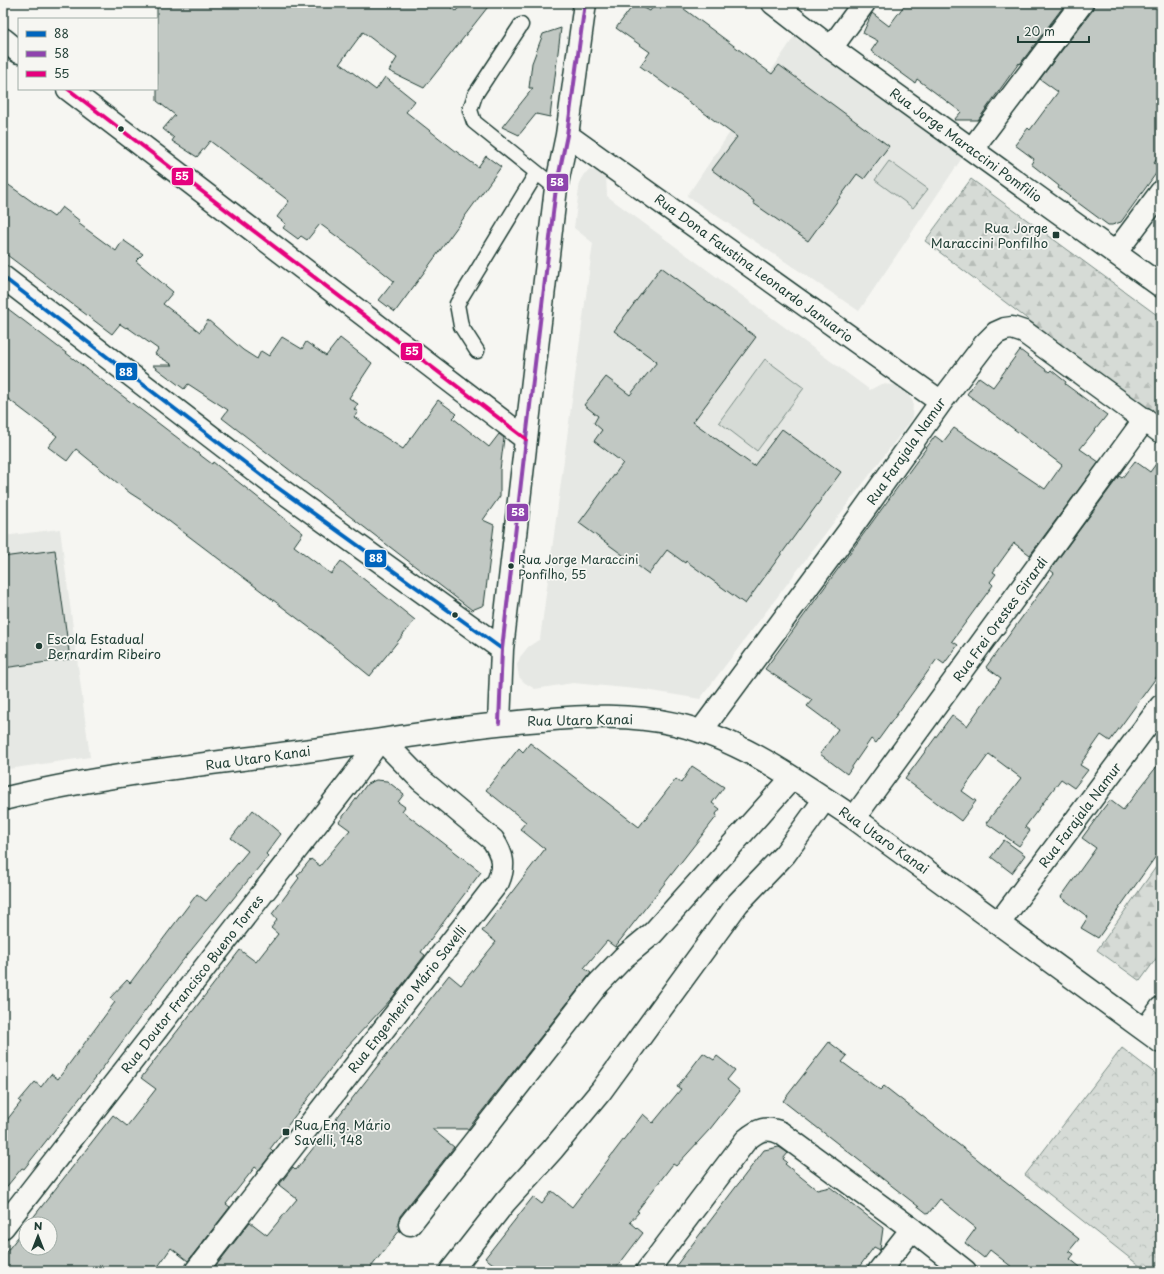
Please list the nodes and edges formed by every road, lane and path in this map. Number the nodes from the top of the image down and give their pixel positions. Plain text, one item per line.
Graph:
1 (585, 3) edge
2 (773, 3) edge
3 (864, 3) edge
4 (1082, 3) edge
5 (521, 25) dead end
6 (3, 39) edge
7 (831, 48) junction
8 (18, 51) edge
9 (69, 90) edge
10 (567, 134) junction
11 (972, 150) junction
12 (536, 174) junction
13 (556, 188) junction
14 (1161, 192) edge
15 (1116, 252) junction
16 (3, 277) edge
17 (1161, 286) edge
18 (477, 351) dead end
19 (941, 402) junction
20 (1153, 426) edge
21 (526, 439) junction
22 (502, 649) junction
23 (1161, 706) edge
24 (499, 723) junction
25 (701, 731) junction
26 (381, 740) junction
27 (792, 778) junction
28 (3, 799) edge
29 (825, 799) junction
30 (854, 818) junction
31 (999, 923) junction
32 (1161, 1008) edge
33 (1153, 1036) edge
34 (410, 1224) dead end
35 (3, 1227) edge
36 (912, 1229) junction
37 (196, 1271) edge
38 (451, 1271) edge
39 (647, 1271) edge
40 (879, 1271) edge
41 (965, 1271) edge

1 - 10 street
2 - 7 street, Rua Jorge Maraccini Pomfilio
3 - 7 street
4 - 11 street
5 - 12 lane
6 - 8 street
7 - 11 street, Rua Jorge Maraccini Pomfilio
9 - 21 street
10 - 13 street
10 - 19 street, Rua Dona Faustina Leonardo Januario
11 - 15 street, Rua Jorge Maraccini Pomfilio
12 - 13 lane
12 - 18 lane
13 - 21 street
14 - 15 street
15 - 17 street, Rua Jorge Maraccini Pomfilio
16 - 22 street
19 - 20 street, Rua Farajala Namur
19 - 25 street, Rua Farajala Namur
20 - 30 street, Rua Frei Orestes Girardi
21 - 22 street
22 - 24 street
23 - 31 street, Rua Farajala Namur
24 - 25 street, Rua Utaro Kanai
24 - 26 street, Rua Utaro Kanai
25 - 27 street, Rua Utaro Kanai
26 - 28 street, Rua Utaro Kanai
26 - 35 street, Rua Doutor Francisco Bueno Torres
26 - 37 street, Rua Engenheiro Mário Savelli
27 - 29 street, Rua Utaro Kanai
27 - 34 street
29 - 30 street, Rua Utaro Kanai
29 - 38 street
30 - 31 street, Rua Utaro Kanai
31 - 33 street, Rua Utaro Kanai
32 - 33 street
36 - 39 street
36 - 40 street
36 - 41 street

